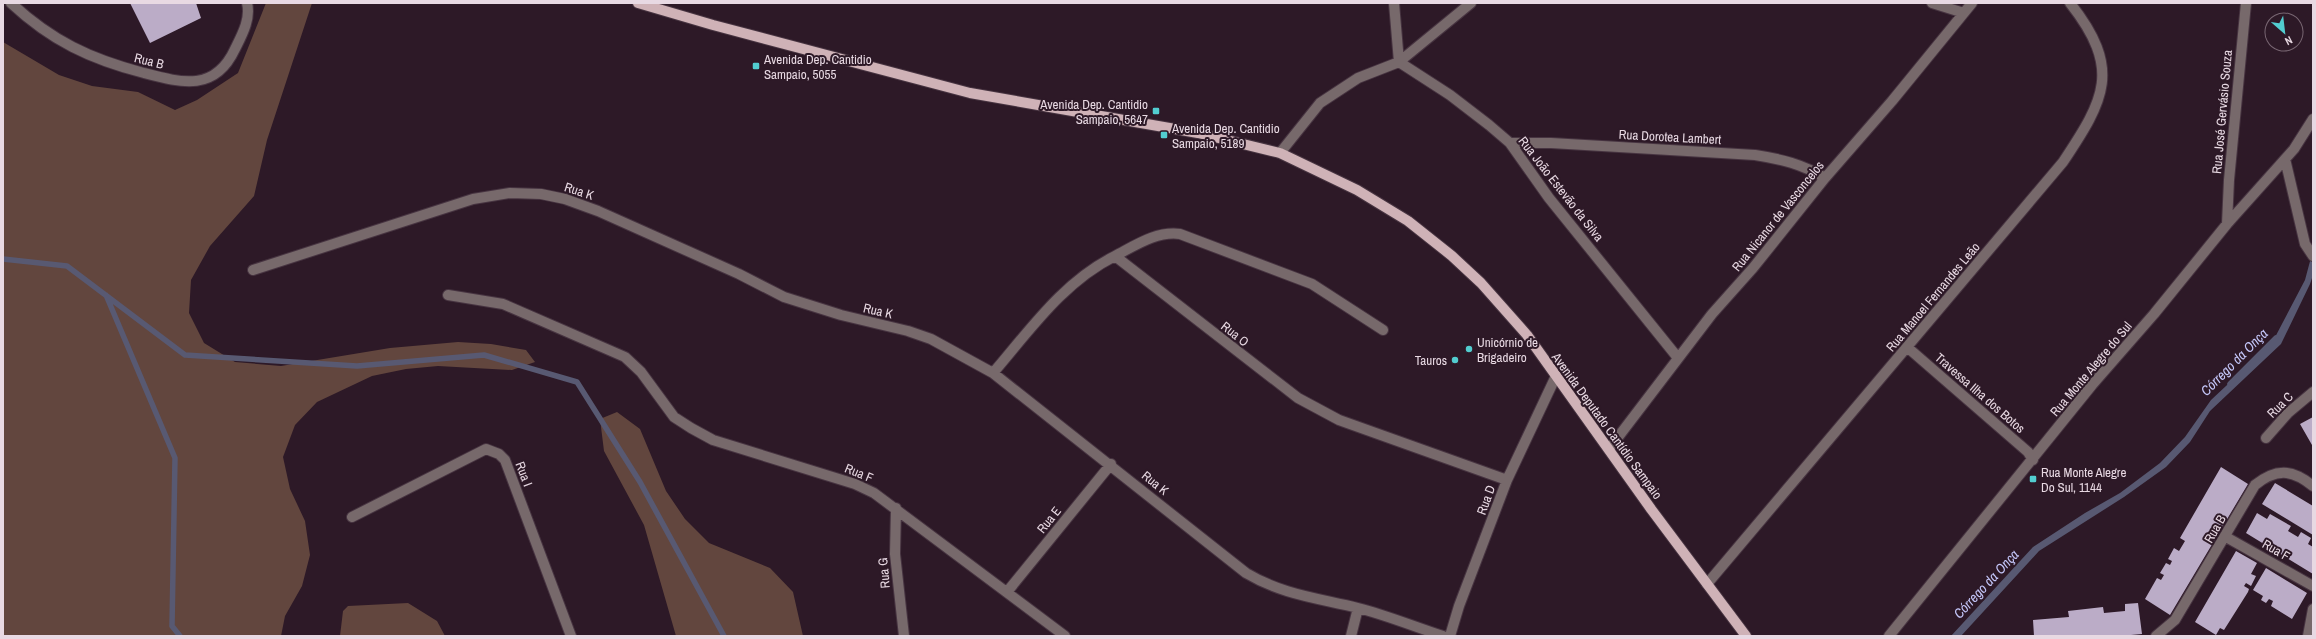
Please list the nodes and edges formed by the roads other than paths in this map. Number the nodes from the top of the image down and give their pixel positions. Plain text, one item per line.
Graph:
1 (11, 3) edge
2 (247, 3) edge
3 (638, 3) edge
4 (1394, 3) edge
5 (1471, 3) edge
6 (1932, 3) edge
7 (1972, 3) edge
8 (2070, 3) edge
9 (2246, 3) edge
10 (1964, 13) junction
11 (1399, 62) junction
12 (2313, 119) edge
13 (1510, 143) junction
14 (1280, 153) junction
15 (2285, 160) junction
16 (1824, 178) junction
17 (2227, 224) junction
18 (1115, 256) junction
19 (2313, 256) edge
20 (253, 270) dead end
21 (448, 295) dead end
22 (1383, 330) dead end
23 (1907, 347) junction
24 (1678, 358) junction
25 (993, 373) junction
26 (1556, 376) junction
27 (2313, 392) edge
28 (2266, 438) dead end
29 (1609, 449) junction
30 (2033, 460) junction
31 (1111, 464) junction
32 (1507, 480) junction
33 (2313, 486) edge
34 (896, 508) junction
35 (352, 517) dead end
36 (2226, 537) junction
37 (1706, 584) junction
38 (2313, 586) edge
39 (1007, 592) junction
40 (1358, 608) junction
41 (2313, 609) edge
42 (571, 636) edge
43 (904, 636) edge
44 (1065, 636) edge
45 (1352, 636) edge
46 (1443, 636) edge
47 (1450, 636) edge
48 (1746, 636) edge
49 (1889, 636) edge
50 (2156, 636) edge
51 (2308, 636) edge

1 - 2 street, Rua B
3 - 14 main road, Avenida Deputado Cantídio Sampaio
4 - 11 street
5 - 11 street
6 - 10 street
7 - 10 street, Rua Nicanor de Vasconcelos
8 - 23 street, Rua Manoel Fernandes Leão
9 - 17 street, Rua José Gervásio Souza
10 - 16 street, Rua Nicanor de Vasconcelos
11 - 13 street, Rua João Estevão da Silva
11 - 14 street
12 - 15 street, Rua Monte Alegre do Sul
13 - 16 street, Rua Dorotea Lambert
13 - 24 street, Rua João Estevão da Silva
14 - 26 main road, Avenida Deputado Cantídio Sampaio
15 - 17 street, Rua Monte Alegre do Sul
15 - 19 street
16 - 24 street, Rua Nicanor de Vasconcelos
17 - 30 street, Rua Monte Alegre do Sul
18 - 22 street
18 - 25 street
18 - 32 street, Rua O
20 - 25 street, Rua K
21 - 34 street, Rua F
23 - 30 street, Travessa Ilha dos Botos
23 - 37 street, Rua Manoel Fernandes Leão
24 - 29 street, Rua Nicanor de Vasconcelos
25 - 31 street, Rua K
26 - 29 main road, Avenida Deputado Cantídio Sampaio
26 - 32 street, Rua D
27 - 28 street, Rua C
29 - 37 main road, Avenida Deputado Cantídio Sampaio
30 - 49 street, Rua Monte Alegre do Sul
31 - 39 street, Rua E
31 - 40 street, Rua K
32 - 47 street, Rua D
33 - 36 street, Rua B
34 - 39 street, Rua F
34 - 43 street, Rua G
35 - 42 street, Rua I
36 - 38 street, Rua F
36 - 50 street, Rua B
37 - 48 main road, Avenida Deputado Cantídio Sampaio
39 - 44 street, Rua F
40 - 45 street
40 - 46 street, Rua K
41 - 51 street

